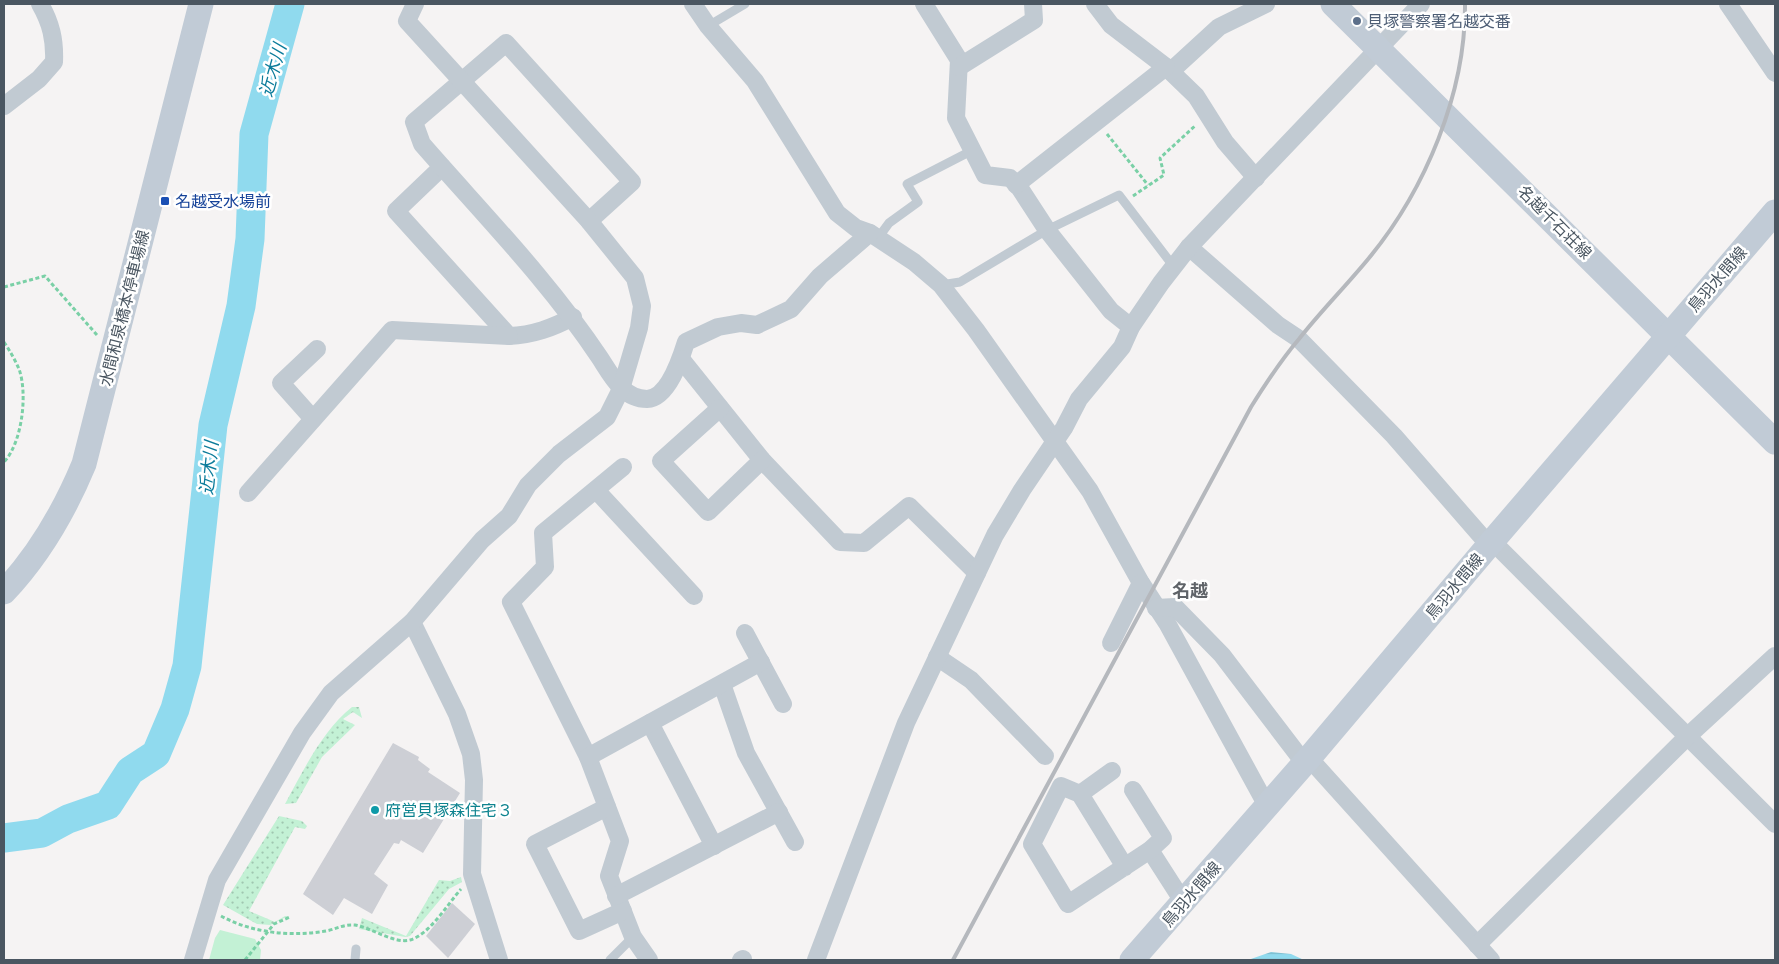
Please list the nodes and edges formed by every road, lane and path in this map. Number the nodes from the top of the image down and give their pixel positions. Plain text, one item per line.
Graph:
1 (40, 4) edge
2 (201, 4) edge
3 (415, 4) edge
4 (693, 4) edge
5 (745, 4) edge
6 (924, 4) edge
7 (1033, 4) edge
8 (1095, 4) edge
9 (1266, 4) edge
10 (1333, 4) edge
11 (1421, 4) edge
12 (1728, 4) edge
13 (708, 26) junction
14 (1380, 48) junction
15 (958, 67) junction
16 (1168, 69) junction
17 (1775, 73) edge
18 (461, 82) junction
19 (4, 106) edge
20 (1208, 114) junction
21 (1097, 122) junction
22 (973, 150) junction
23 (442, 167) junction
24 (1256, 178) junction
25 (1016, 185) junction
26 (1148, 186) junction
27 (1124, 202) junction
28 (1775, 212) edge
29 (589, 221) junction
30 (1046, 230) junction
31 (874, 236) junction
32 (1189, 247) junction
33 (1174, 267) junction
34 (941, 285) junction
35 (4, 287) edge
36 (573, 317) junction
37 (1131, 327) junction
38 (1668, 334) junction
39 (509, 336) junction
40 (4, 342) edge
41 (317, 349) dead end
42 (112, 354) junction
43 (681, 359) junction
44 (621, 389) junction
45 (720, 408) junction
46 (313, 419) junction
47 (1054, 442) junction
48 (1775, 442) edge
49 (762, 460) junction
50 (4, 462) edge
51 (623, 467) dead end
52 (596, 490) junction
53 (248, 492) dead end
54 (1490, 543) junction
55 (977, 573) junction
56 (1141, 583) junction
57 (4, 592) edge
58 (694, 596) dead end
59 (1156, 608) junction
60 (412, 622) junction
61 (745, 633) dead end
62 (1111, 643) dead end
63 (1775, 656) edge
64 (937, 657) junction
65 (761, 662) junction
66 (722, 684) junction
67 (784, 704) dead end
68 (650, 723) junction
69 (1689, 735) junction
70 (1045, 756) dead end
71 (588, 757) junction
72 (1307, 761) junction
73 (1112, 771) dead end
74 (1133, 790) dead end
75 (1080, 794) junction
76 (1267, 806) junction
77 (607, 807) junction
78 (779, 812) junction
79 (1775, 824) edge
80 (796, 842) dead end
81 (714, 846) junction
82 (1150, 850) junction
83 (1125, 867) junction
84 (472, 874) junction
85 (1184, 903) junction
86 (619, 904) junction
87 (208, 909) junction
88 (290, 917) dead end
89 (270, 932) junction
90 (633, 937) junction
91 (1476, 945) junction
92 (356, 949) dead end
93 (194, 960) edge
94 (245, 960) edge
95 (355, 960) edge
96 (499, 960) edge
97 (610, 960) edge
98 (649, 960) edge
99 (816, 960) edge
100 (1132, 960) edge
101 (1492, 960) edge

1 - 19 street
2 - 42 street, 水間和泉橋本停車場線
3 - 18 street
4 - 13 street
5 - 13 lane
6 - 15 street
7 - 15 street
8 - 16 street
9 - 16 street
10 - 14 street, 名越千石荘線
11 - 14 street
12 - 17 street
13 - 31 street
14 - 24 street
14 - 38 street, 名越千石荘線
15 - 22 street
16 - 20 street
16 - 21 street
18 - 23 street
18 - 29 street
18 - 29 street
20 - 24 street
20 - 26 path
21 - 25 street
21 - 26 path
22 - 25 street
22 - 31 lane
23 - 36 street
23 - 39 street
24 - 32 street
25 - 30 street
26 - 27 path
27 - 30 lane
27 - 33 lane
28 - 38 street, 鳥羽水間線
29 - 44 street
30 - 34 lane
30 - 37 street
31 - 34 street
31 - 43 street
32 - 33 street
32 - 54 street
33 - 37 street
34 - 47 street
35 - 42 path
36 - 39 street
36 - 44 street
37 - 47 street
38 - 48 street, 名越千石荘線
38 - 54 street, 鳥羽水間線
39 - 46 street
40 - 50 path
41 - 46 street
42 - 57 street, 水間和泉橋本停車場線
43 - 44 street
43 - 45 street
44 - 60 street
45 - 49 street
45 - 49 street
46 - 53 street
47 - 55 street
47 - 56 street
49 - 55 street
51 - 52 street
52 - 58 street
52 - 71 street
54 - 69 street
54 - 72 street, 鳥羽水間線
55 - 64 street
56 - 59 street
56 - 62 street
59 - 72 street
59 - 76 street
60 - 84 street
60 - 87 street
61 - 65 street
63 - 69 street
64 - 70 street
64 - 99 street
65 - 66 street
65 - 67 street
66 - 68 street
66 - 78 street
68 - 71 street
68 - 81 street
69 - 79 street
69 - 91 street
71 - 77 street
72 - 76 street, 鳥羽水間線
72 - 91 street
73 - 75 street
74 - 82 street
75 - 83 street
75 - 83 street
76 - 85 street, 鳥羽水間線
77 - 86 street
77 - 86 street
78 - 80 street
78 - 81 street
81 - 86 street
82 - 83 street
82 - 85 street
84 - 89 path
84 - 96 street
85 - 100 street, 鳥羽水間線
86 - 90 street
87 - 89 path
87 - 93 street
88 - 89 path
89 - 94 path
90 - 97 lane
90 - 98 street
91 - 101 street
92 - 95 lane

